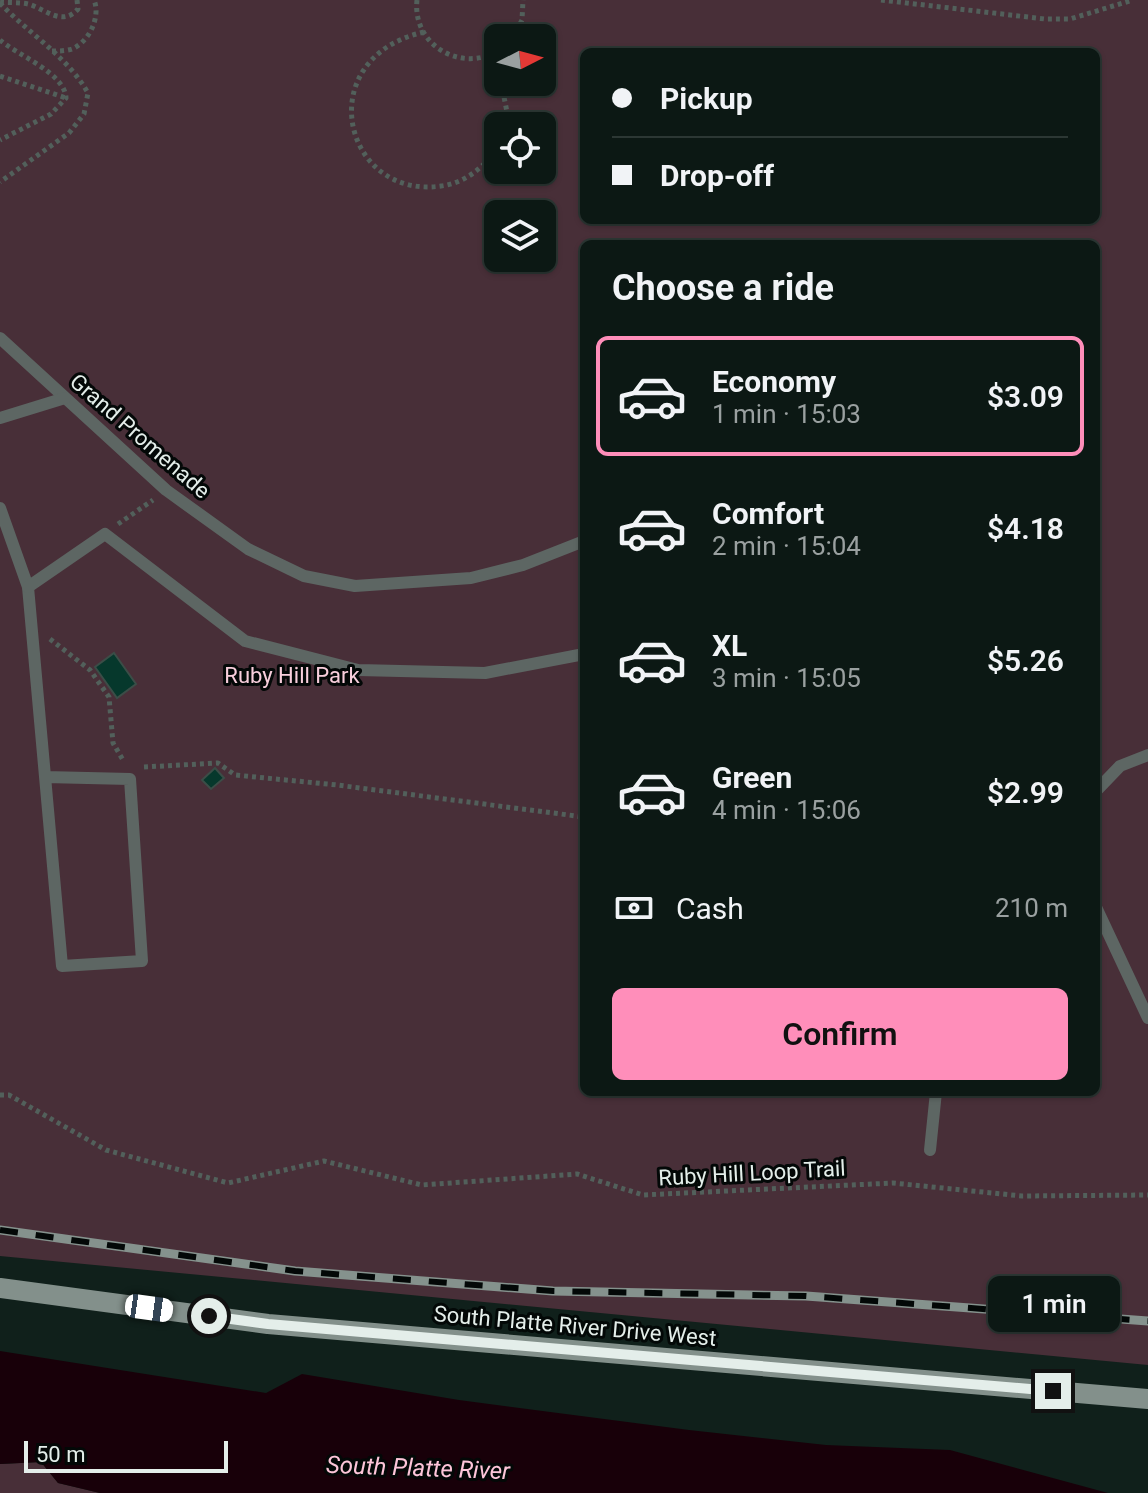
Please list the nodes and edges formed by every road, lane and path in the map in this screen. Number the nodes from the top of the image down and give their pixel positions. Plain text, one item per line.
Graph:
1 (77, 0) edge
2 (94, 0) edge
3 (417, 0) edge
4 (523, 0) edge
5 (881, 0) edge
6 (1133, 0) edge
7 (0, 2) edge
8 (520, 24) edge
9 (424, 32) junction
10 (0, 40) edge
11 (52, 51) junction
12 (484, 57) edge
13 (0, 76) edge
14 (66, 98) junction
15 (0, 140) edge
16 (484, 164) edge
17 (0, 182) edge
18 (0, 338) edge
19 (65, 398) junction
20 (0, 418) edge
21 (166, 490) junction
22 (0, 508) edge
23 (105, 534) junction
24 (580, 543) edge
25 (28, 587) junction
26 (31, 625) junction
27 (580, 655) edge
28 (1148, 755) edge
29 (142, 767) dead end
30 (127, 768) dead end
31 (45, 777) junction
32 (1100, 787) edge
33 (580, 816) edge
34 (1100, 916) edge
35 (1148, 1018) edge
36 (0, 1095) edge
37 (936, 1096) edge
38 (930, 1150) dead end
39 (1148, 1195) edge
40 (0, 1288) edge
41 (1148, 1399) edge

1 - 7 path
2 - 11 path
3 - 9 path
4 - 8 path
5 - 6 path
7 - 11 path
9 - 12 path
9 - 16 path
10 - 14 path
11 - 17 path
13 - 14 path
14 - 15 path
18 - 19 lane, Grand Promenade
19 - 20 lane
19 - 21 lane, Grand Promenade
21 - 23 path
21 - 24 lane, Grand Promenade
22 - 25 lane
23 - 25 lane
23 - 27 lane
25 - 26 lane
26 - 30 path
26 - 31 lane
28 - 32 lane
29 - 33 path
31 - 31 lane
34 - 35 lane
36 - 39 path, Ruby Hill Loop Trail
37 - 38 lane
40 - 41 street, South Platte River Drive West

